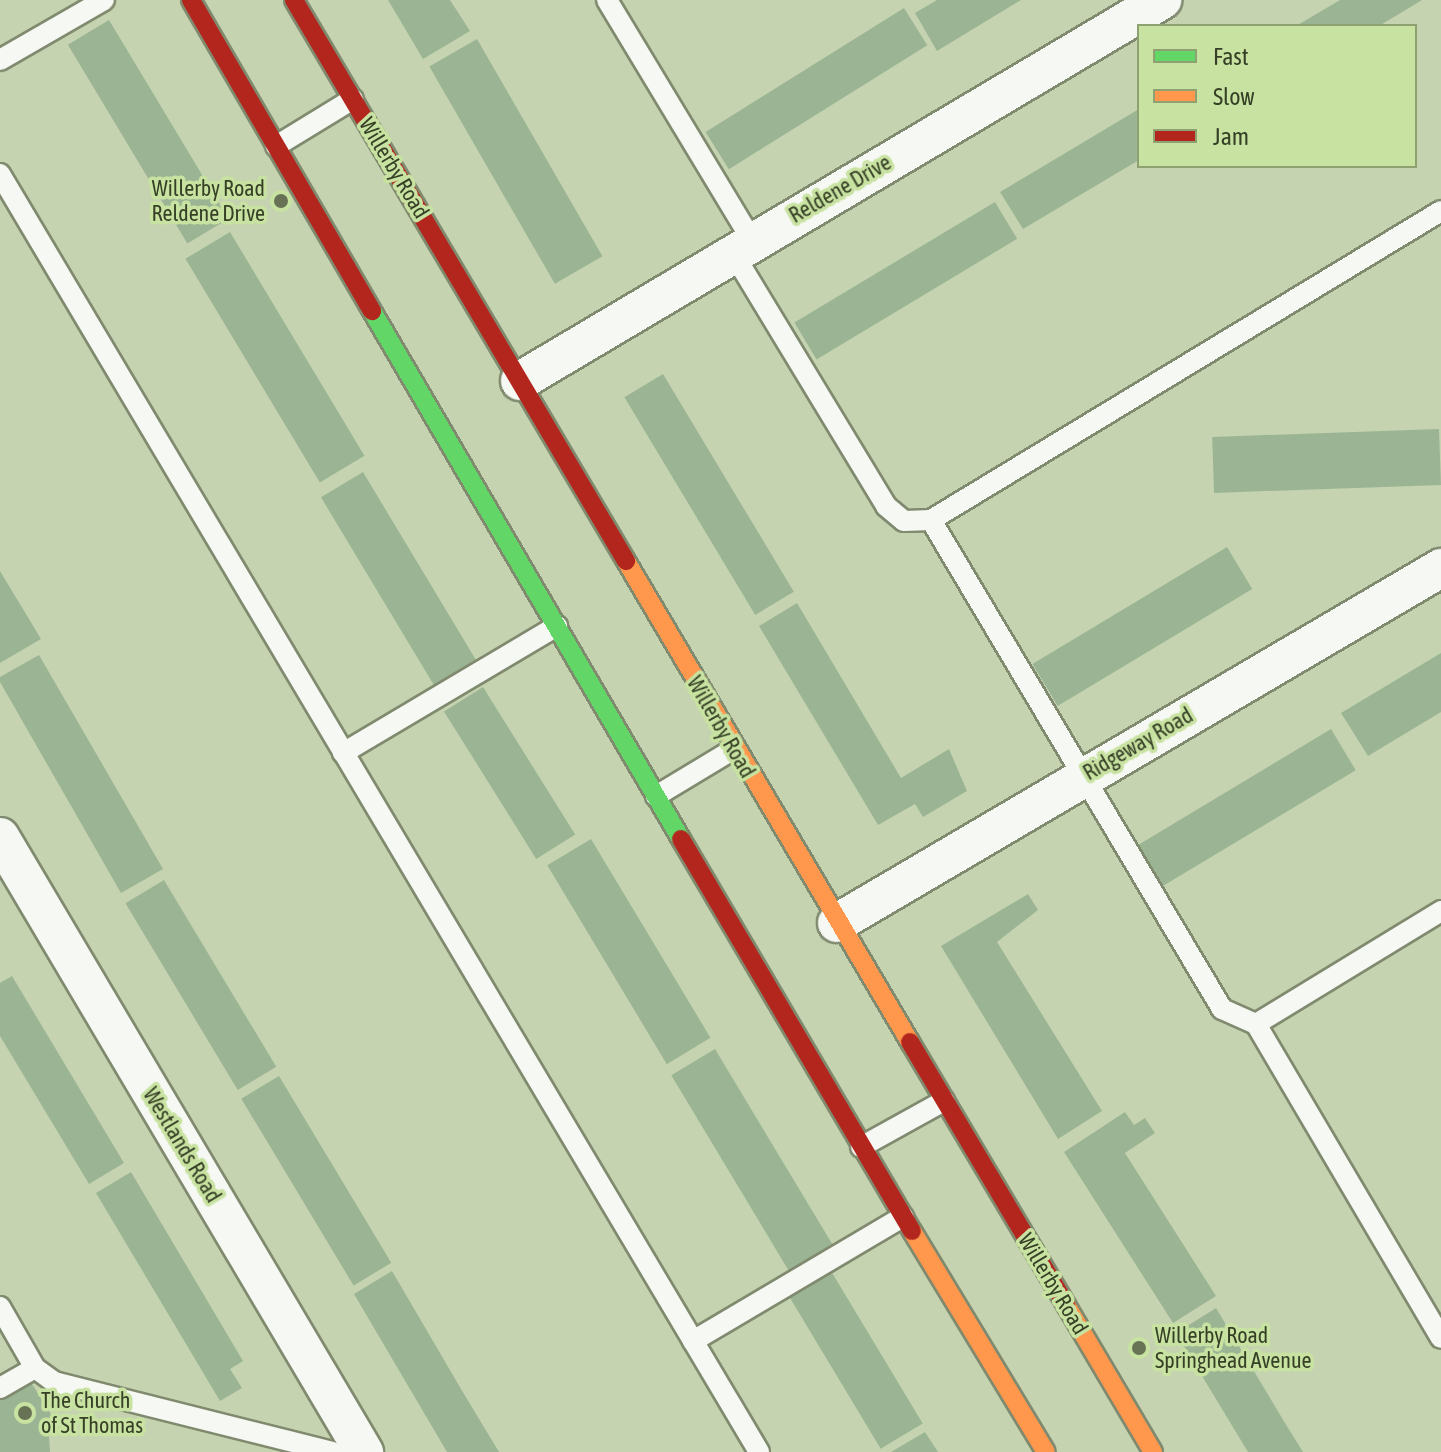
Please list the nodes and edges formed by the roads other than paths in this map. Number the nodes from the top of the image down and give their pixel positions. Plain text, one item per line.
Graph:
1 (104, 0) edge
2 (191, 0) edge
3 (294, 0) edge
4 (607, 0) edge
5 (1162, 0) edge
6 (0, 60) edge
7 (353, 99) junction
8 (276, 146) junction
9 (0, 174) edge
10 (1441, 211) edge
11 (742, 247) junction
12 (520, 381) junction
13 (931, 520) junction
14 (1441, 568) edge
15 (557, 626) junction
16 (734, 749) junction
17 (343, 753) junction
18 (1083, 776) junction
19 (656, 796) junction
20 (0, 837) edge
21 (1441, 911) edge
22 (837, 923) junction
23 (1256, 1024) junction
24 (944, 1101) junction
25 (861, 1147) junction
26 (903, 1217) junction
27 (0, 1307) edge
28 (1441, 1338) edge
29 (693, 1341) junction
30 (35, 1368) junction
31 (0, 1388) edge
32 (332, 1452) edge
33 (364, 1452) edge
34 (759, 1452) edge
35 (1046, 1452) edge
36 (1153, 1452) edge

1 - 6 lane
2 - 8 street
3 - 7 street, Willerby Road
4 - 11 lane
5 - 11 street, Reldene Drive
7 - 8 lane
7 - 12 street, Willerby Road
8 - 15 street
9 - 17 lane
10 - 13 lane
11 - 12 street, Reldene Drive
11 - 13 lane
12 - 16 street, Willerby Road
13 - 18 lane
14 - 18 street, Ridgeway Road
15 - 17 lane
15 - 19 street
16 - 19 lane
16 - 22 street, Willerby Road
17 - 29 lane
18 - 22 street, Ridgeway Road
18 - 23 lane
19 - 25 street
20 - 33 street, Westlands Road
21 - 23 lane
22 - 24 street, Willerby Road
23 - 28 lane
24 - 25 lane
24 - 36 street, Willerby Road
25 - 26 street
26 - 29 lane
26 - 35 street
27 - 30 lane
29 - 34 lane
30 - 31 lane
30 - 32 lane

